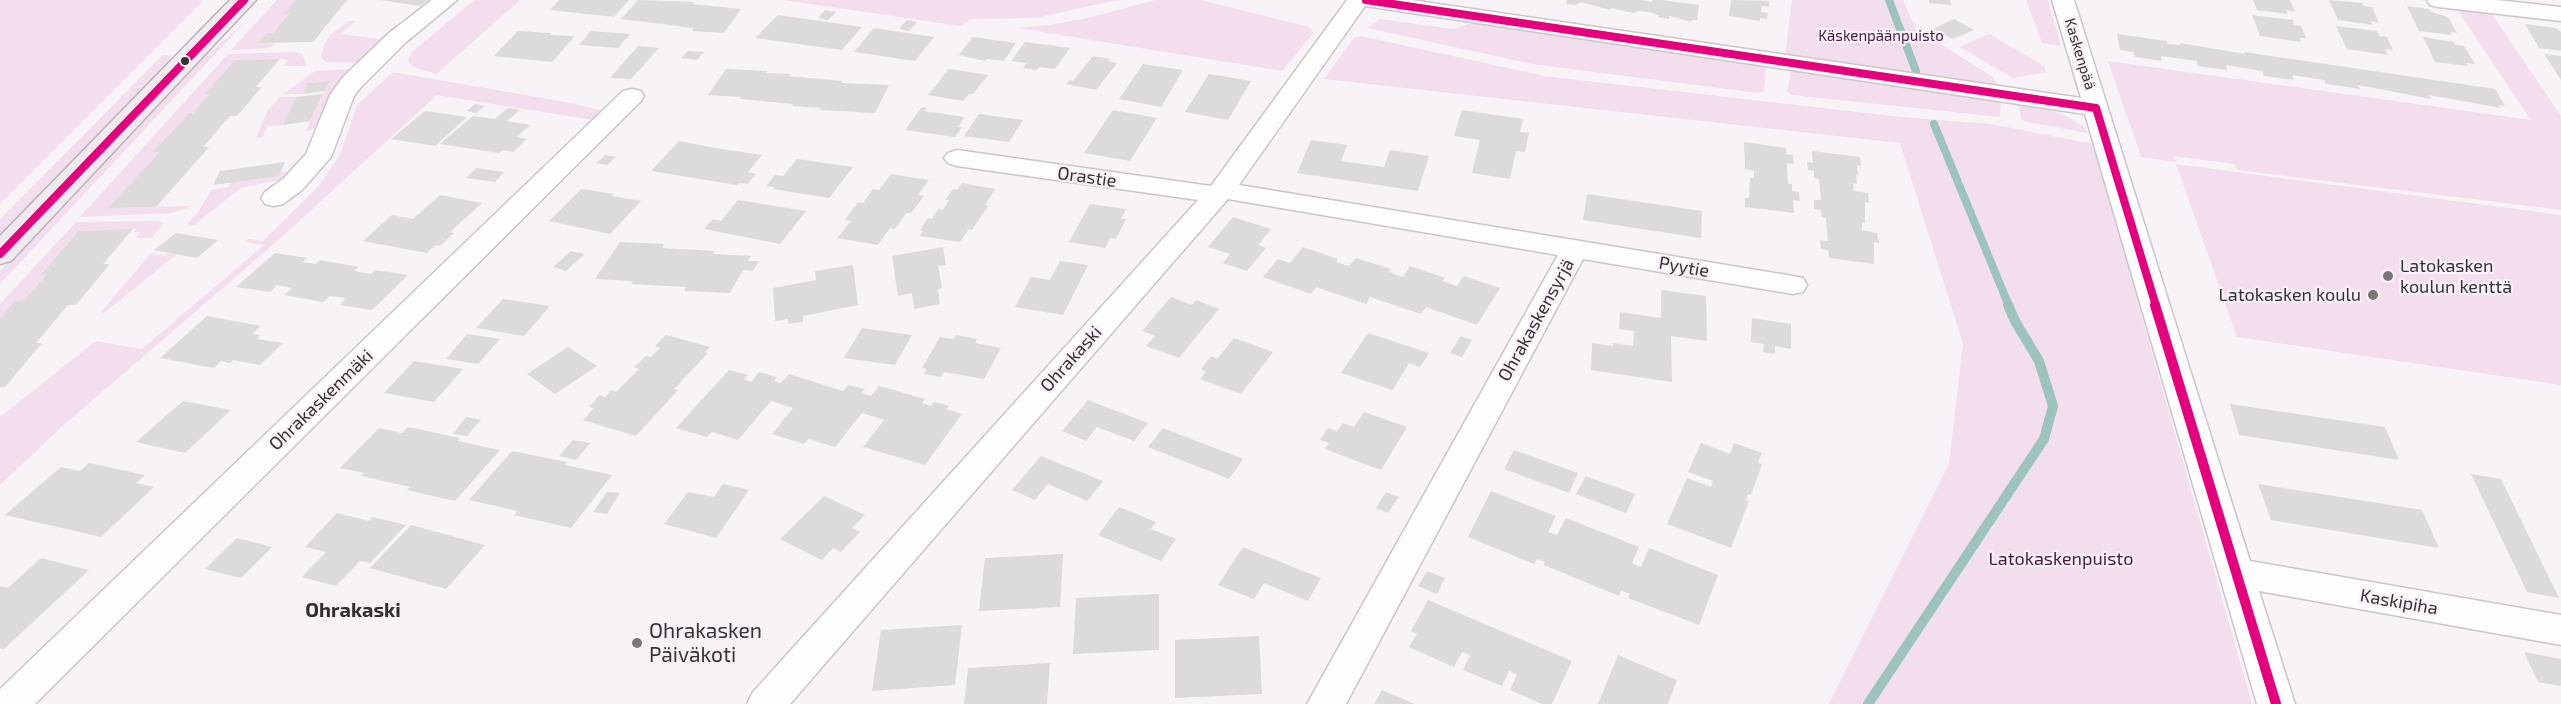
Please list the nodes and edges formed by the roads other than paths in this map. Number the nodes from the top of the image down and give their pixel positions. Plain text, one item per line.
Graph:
1 (244, 0) edge
2 (446, 0) edge
3 (1358, 0) edge
4 (1366, 0) edge
5 (2063, 0) edge
6 (2438, 0) edge
7 (2463, 2) edge
8 (2561, 14) edge
9 (632, 96) dead end
10 (2096, 108) junction
11 (957, 158) dead end
12 (1220, 193) junction
13 (274, 198) dead end
14 (1575, 249) junction
15 (0, 254) edge
16 (1792, 285) dead end
17 (2237, 573) junction
18 (2561, 630) edge
19 (10, 704) edge
20 (766, 704) edge
21 (1326, 704) edge
22 (2276, 704) edge

1 - 15 main road
2 - 13 street
3 - 12 street, Ohrakaski
4 - 10 street
5 - 10 street, Kaskenpää
6 - 7 street
7 - 8 street
9 - 19 street, Ohrakaskenmäki
10 - 17 street, Kaskenpää
11 - 12 street, Orastie
12 - 14 street, Ohrakaskensyrjä
12 - 20 street, Ohrakaski
14 - 16 street, Pyytie
14 - 21 street, Ohrakaskensyrjä
17 - 18 street, Kaskipiha
17 - 22 street, Kaskenpää

